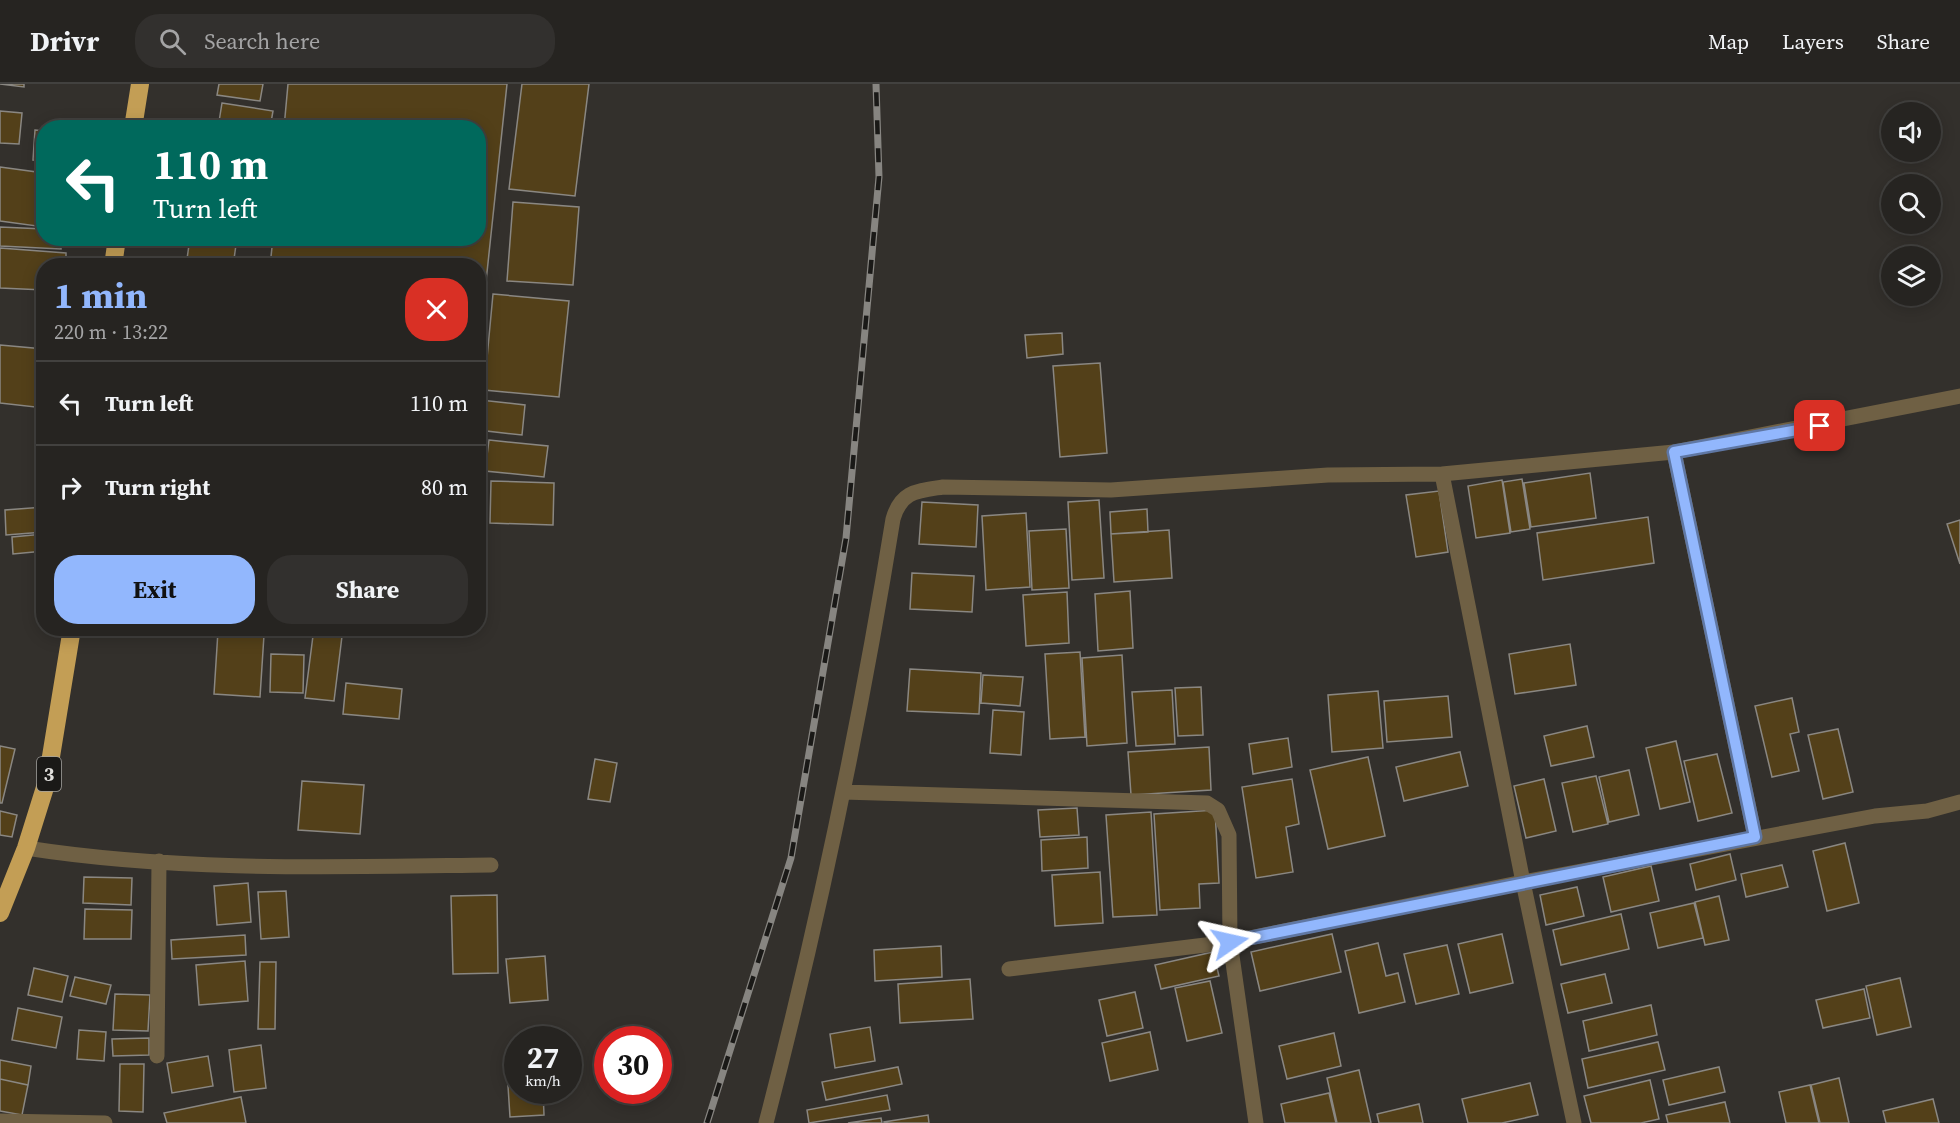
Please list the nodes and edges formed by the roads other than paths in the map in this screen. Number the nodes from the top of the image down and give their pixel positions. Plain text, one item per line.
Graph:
1 (140, 84) edge
2 (134, 120) edge
3 (1960, 396) edge
4 (1674, 452) junction
5 (1442, 474) junction
6 (71, 636) edge
7 (843, 792) junction
8 (1960, 802) edge
9 (1755, 837) junction
10 (26, 848) junction
11 (159, 861) junction
12 (491, 865) dead end
13 (1522, 882) junction
14 (0, 913) edge
15 (1230, 942) junction
16 (1009, 969) dead end
17 (157, 1056) dead end
18 (0, 1121) edge
19 (105, 1123) edge
20 (766, 1123) edge
21 (1256, 1123) edge
22 (1574, 1123) edge

1 - 2 highway
3 - 4 street
4 - 5 street
4 - 9 street
5 - 7 street
5 - 13 street
6 - 10 highway, 3
7 - 15 street
7 - 20 street
8 - 9 street
9 - 13 street
10 - 11 street
10 - 14 highway, 3
11 - 12 street
11 - 17 street
13 - 15 street
13 - 22 street
15 - 16 street
15 - 21 street
18 - 19 street

